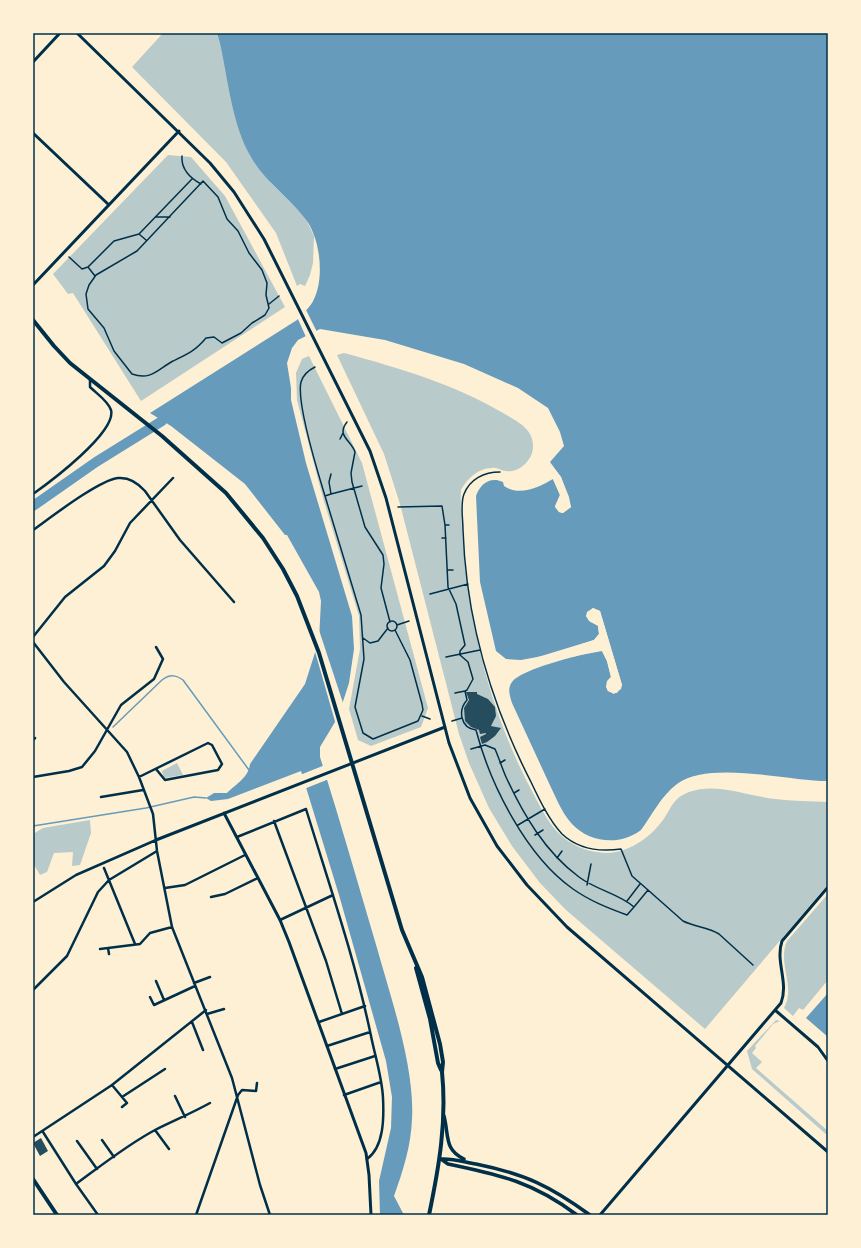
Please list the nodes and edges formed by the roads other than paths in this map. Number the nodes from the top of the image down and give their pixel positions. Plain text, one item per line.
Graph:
1 (60, 33) edge
2 (78, 33) edge
3 (33, 62) edge
4 (179, 131) junction
5 (33, 133) edge
6 (182, 156) dead end
7 (192, 179) junction
8 (201, 184) junction
9 (109, 205) junction
10 (155, 217) junction
11 (170, 217) junction
12 (139, 234) junction
13 (147, 241) junction
14 (69, 257) dead end
15 (88, 267) junction
16 (94, 276) junction
17 (33, 285) edge
18 (279, 296) dead end
19 (270, 304) junction
20 (33, 320) edge
21 (315, 366) dead end
22 (90, 379) junction
23 (347, 422) dead end
24 (343, 433) junction
25 (340, 439) dead end
26 (500, 472) dead end
27 (331, 474) dead end
28 (173, 478) dead end
29 (362, 486) dead end
30 (354, 488) junction
31 (33, 494) edge
32 (331, 494) junction
33 (324, 496) junction
34 (153, 501) junction
35 (398, 507) dead end
36 (445, 525) junction
37 (449, 525) dead end
38 (33, 530) edge
39 (442, 538) dead end
40 (446, 538) junction
41 (444, 557) dead end
42 (448, 557) junction
43 (448, 570) junction
44 (453, 570) dead end
45 (468, 584) junction
46 (449, 589) junction
47 (430, 594) dead end
48 (234, 602) dead end
49 (409, 621) dead end
50 (390, 622) junction
51 (397, 625) junction
52 (388, 628) junction
53 (395, 630) junction
54 (33, 637) edge
55 (363, 638) junction
56 (33, 642) edge
57 (156, 647) dead end
58 (480, 650) junction
59 (460, 654) junction
60 (446, 657) dead end
61 (465, 691) junction
62 (455, 693) dead end
63 (422, 716) junction
64 (462, 718) junction
65 (430, 719) dead end
66 (452, 721) dead end
67 (445, 727) junction
68 (107, 730) junction
69 (480, 746) junction
70 (472, 750) dead end
71 (505, 760) dead end
72 (352, 762) junction
73 (500, 762) junction
74 (156, 769) junction
75 (33, 777) edge
76 (139, 777) junction
77 (144, 790) junction
78 (519, 790) dead end
79 (514, 793) junction
80 (101, 797) dead end
81 (545, 809) junction
82 (224, 812) junction
83 (529, 819) junction
84 (274, 821) junction
85 (518, 826) junction
86 (543, 830) dead end
87 (538, 833) junction
88 (535, 835) dead end
89 (237, 837) junction
90 (156, 840) junction
91 (157, 851) junction
92 (562, 851) dead end
93 (245, 855) junction
94 (556, 858) junction
95 (591, 864) dead end
96 (104, 868) dead end
97 (258, 878) junction
98 (109, 880) junction
99 (587, 884) junction
100 (640, 884) junction
101 (828, 887) edge
102 (165, 888) junction
103 (648, 890) junction
104 (333, 895) junction
105 (211, 898) dead end
106 (627, 901) junction
107 (33, 902) edge
108 (307, 908) junction
109 (634, 908) junction
110 (280, 920) junction
111 (172, 927) junction
112 (135, 944) junction
113 (108, 948) junction
114 (100, 949) dead end
115 (109, 954) dead end
116 (753, 965) dead end
117 (210, 978) dead end
118 (156, 981) dead end
119 (194, 985) junction
120 (33, 990) edge
121 (150, 997) dead end
122 (164, 1000) junction
123 (365, 1006) junction
124 (224, 1009) dead end
125 (206, 1010) junction
126 (775, 1010) junction
127 (207, 1014) junction
128 (342, 1014) junction
129 (192, 1022) junction
130 (319, 1022) junction
131 (370, 1032) junction
132 (327, 1046) junction
133 (203, 1050) dead end
134 (375, 1056) junction
135 (828, 1061) edge
136 (728, 1066) junction
137 (335, 1069) junction
138 (165, 1070) dead end
139 (381, 1082) junction
140 (257, 1083) dead end
141 (112, 1085) junction
142 (238, 1095) junction
143 (344, 1095) junction
144 (175, 1096) dead end
145 (122, 1097) junction
146 (210, 1103) dead end
147 (122, 1107) dead end
148 (444, 1116) junction
149 (185, 1117) junction
150 (155, 1130) junction
151 (42, 1132) junction
152 (33, 1137) edge
153 (102, 1140) dead end
154 (77, 1141) dead end
155 (169, 1149) dead end
156 (828, 1152) edge
157 (114, 1157) junction
158 (367, 1159) junction
159 (440, 1159) junction
160 (472, 1164) junction
161 (97, 1169) junction
162 (33, 1180) edge
163 (76, 1184) junction
164 (57, 1215) edge
165 (98, 1215) edge
166 (196, 1215) edge
167 (270, 1215) edge
168 (370, 1215) edge
169 (429, 1215) edge
170 (577, 1215) edge
171 (590, 1215) edge
172 (600, 1215) edge

1 - 3 street
2 - 4 street
4 - 9 street
4 - 67 street
5 - 9 street
6 - 7 street
7 - 8 street
7 - 10 street
8 - 11 street
8 - 19 street
9 - 17 street
10 - 11 street
10 - 12 street
11 - 13 street
12 - 13 street
12 - 15 street
13 - 16 street
14 - 15 street
15 - 16 street
16 - 19 street
18 - 19 street
20 - 22 highway
21 - 33 street
22 - 31 street
22 - 72 highway
23 - 24 street
24 - 25 street
24 - 30 street
26 - 45 street
27 - 32 street
28 - 34 street
29 - 30 street
30 - 32 street
30 - 50 street
32 - 33 street
33 - 55 street
34 - 38 street
34 - 48 street
34 - 54 street
35 - 36 street
36 - 37 street
36 - 40 street
39 - 40 street
40 - 42 street
41 - 42 street
42 - 43 street
43 - 44 street
43 - 46 street
45 - 46 street
45 - 58 street
46 - 47 street
46 - 59 street
49 - 51 street
50 - 51 street
50 - 52 street
51 - 53 street
52 - 53 street
52 - 55 street
53 - 63 street
55 - 63 street
56 - 68 street
57 - 68 street
58 - 59 street
58 - 81 street
59 - 60 street
59 - 61 street
61 - 62 street
61 - 64 street
63 - 65 street
64 - 66 street
64 - 69 street
67 - 72 street
67 - 136 street
68 - 75 street
68 - 76 street
69 - 70 street
69 - 73 street
69 - 85 street
71 - 73 street
72 - 82 street
72 - 148 highway
73 - 79 street
74 - 74 street
74 - 76 street
76 - 77 street
77 - 80 street
77 - 90 street
78 - 79 street
79 - 83 street
81 - 83 street
81 - 100 street
82 - 89 street
82 - 90 street
83 - 85 street
83 - 87 street
84 - 89 street
84 - 104 street
84 - 108 street
85 - 109 street
86 - 87 street
87 - 88 street
87 - 94 street
89 - 93 street
90 - 91 street
90 - 107 street
91 - 98 street
91 - 102 street
92 - 94 street
93 - 97 street
93 - 102 street
94 - 99 street
95 - 99 street
96 - 98 street
97 - 105 street
97 - 110 street
98 - 112 street
98 - 120 street
99 - 106 street
100 - 103 street
100 - 106 street
101 - 126 street
102 - 111 street
103 - 109 street
103 - 116 street
104 - 108 street
104 - 123 street
106 - 109 street
108 - 110 street
108 - 128 street
110 - 130 street
111 - 112 street
111 - 119 street
112 - 113 street
113 - 114 street
113 - 115 street
117 - 119 street
118 - 122 street
119 - 122 street
119 - 125 street
121 - 122 street
123 - 128 street
123 - 131 street
124 - 127 street
125 - 127 street
125 - 129 street
126 - 135 street
126 - 136 street
127 - 142 street
128 - 130 street
129 - 133 street
129 - 141 street
130 - 132 street
131 - 132 street
131 - 134 street
132 - 137 street
134 - 137 street
134 - 139 street
136 - 156 street
136 - 172 street
137 - 143 street
138 - 145 street
139 - 143 street
139 - 158 street
140 - 142 street
141 - 145 street
141 - 151 street
142 - 166 street
142 - 167 street
143 - 158 street
144 - 149 street
145 - 147 street
146 - 149 street
148 - 159 highway
148 - 160 main road
149 - 150 street
150 - 155 street
150 - 157 street
151 - 152 street
151 - 163 street
153 - 157 street
154 - 161 street
157 - 161 street
158 - 168 street
159 - 160 main road
159 - 169 highway
159 - 170 main road
160 - 171 main road
161 - 163 street
162 - 164 highway
163 - 165 street

